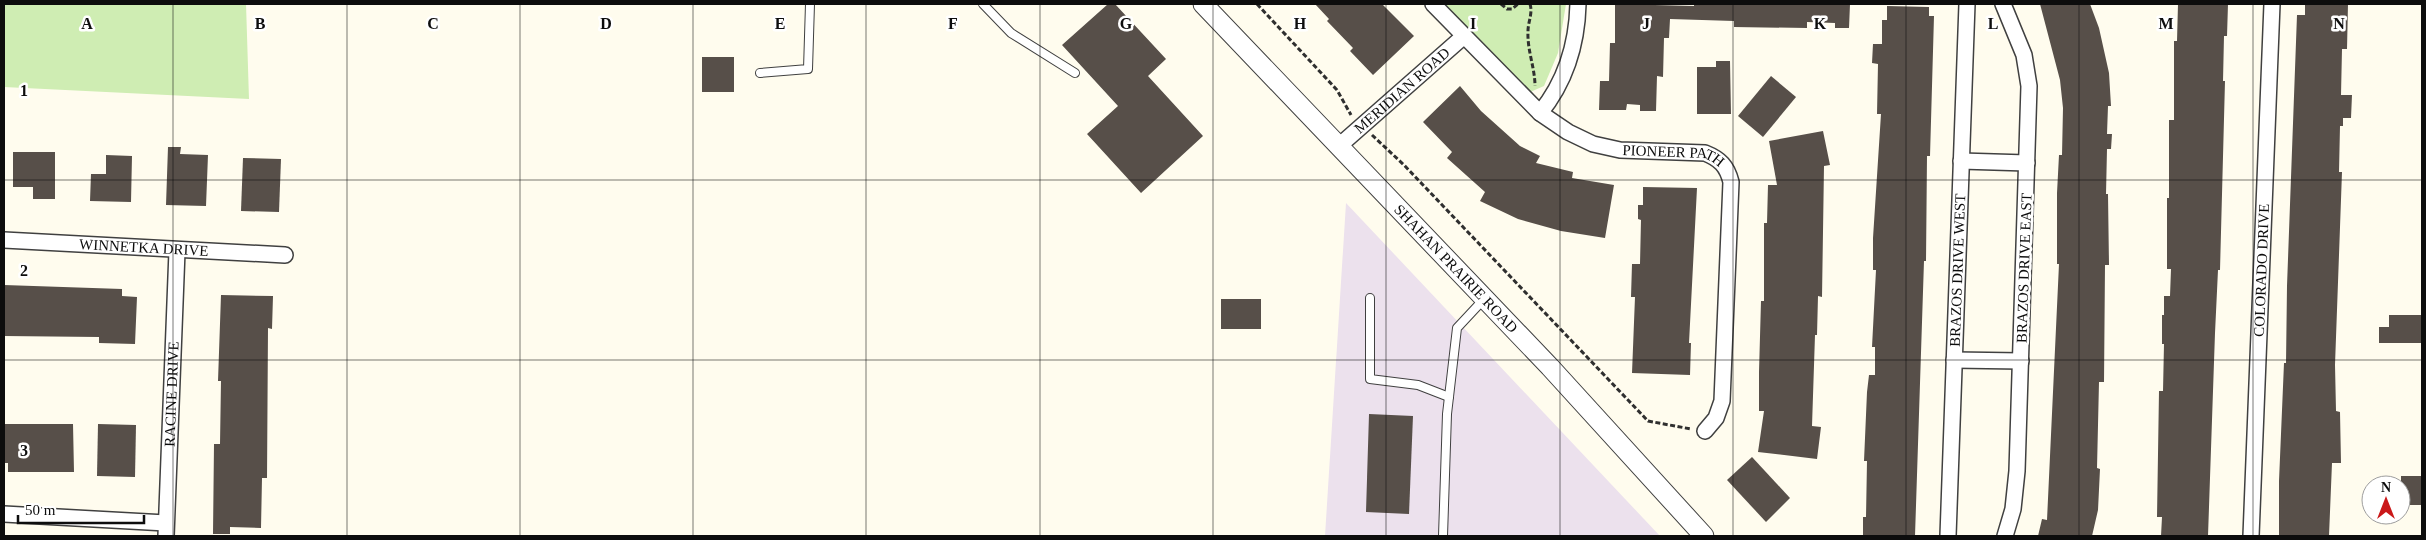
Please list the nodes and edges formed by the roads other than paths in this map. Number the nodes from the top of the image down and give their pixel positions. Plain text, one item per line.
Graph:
1 (810, 4) edge
2 (983, 4) edge
3 (1203, 4) edge
4 (1433, 4) edge
5 (1578, 4) edge
6 (1967, 4) edge
7 (2004, 4) edge
8 (2272, 4) edge
9 (1464, 36) junction
10 (760, 73) dead end
11 (1075, 73) dead end
12 (1540, 113) junction
13 (1339, 146) junction
14 (1962, 161) junction
15 (2027, 163) junction
16 (4, 240) edge
17 (177, 251) junction
18 (285, 255) dead end
19 (1370, 298) dead end
20 (1485, 298) junction
21 (1954, 360) junction
22 (2021, 362) junction
23 (1449, 398) junction
24 (1705, 431) road end
25 (4, 514) edge
26 (166, 530) edge
27 (1443, 536) edge
28 (1704, 536) edge
29 (1948, 536) edge
30 (2005, 536) edge
31 (2251, 536) edge

1 - 10 lane
2 - 11 lane
3 - 13 street, SHAHAN PRAIRIE ROAD
4 - 9 street, PIONEER PATH
5 - 12 street
6 - 14 street, BRAZOS DRIVE WEST
7 - 15 street, BRAZOS DRIVE EAST
8 - 31 street, COLORADO DRIVE
9 - 12 street, PIONEER PATH
9 - 13 street, MERIDIAN ROAD
12 - 24 street, PIONEER PATH
13 - 20 street, SHAHAN PRAIRIE ROAD
14 - 15 street
14 - 21 street, BRAZOS DRIVE WEST
15 - 22 street, BRAZOS DRIVE EAST
16 - 17 street, WINNETKA DRIVE
17 - 18 street, WINNETKA DRIVE
17 - 26 street, RACINE DRIVE
19 - 23 lane
20 - 23 lane
20 - 28 street, SHAHAN PRAIRIE ROAD
21 - 22 street
21 - 29 street, BRAZOS DRIVE WEST
22 - 30 street, BRAZOS DRIVE EAST
23 - 27 lane
25 - 26 street

